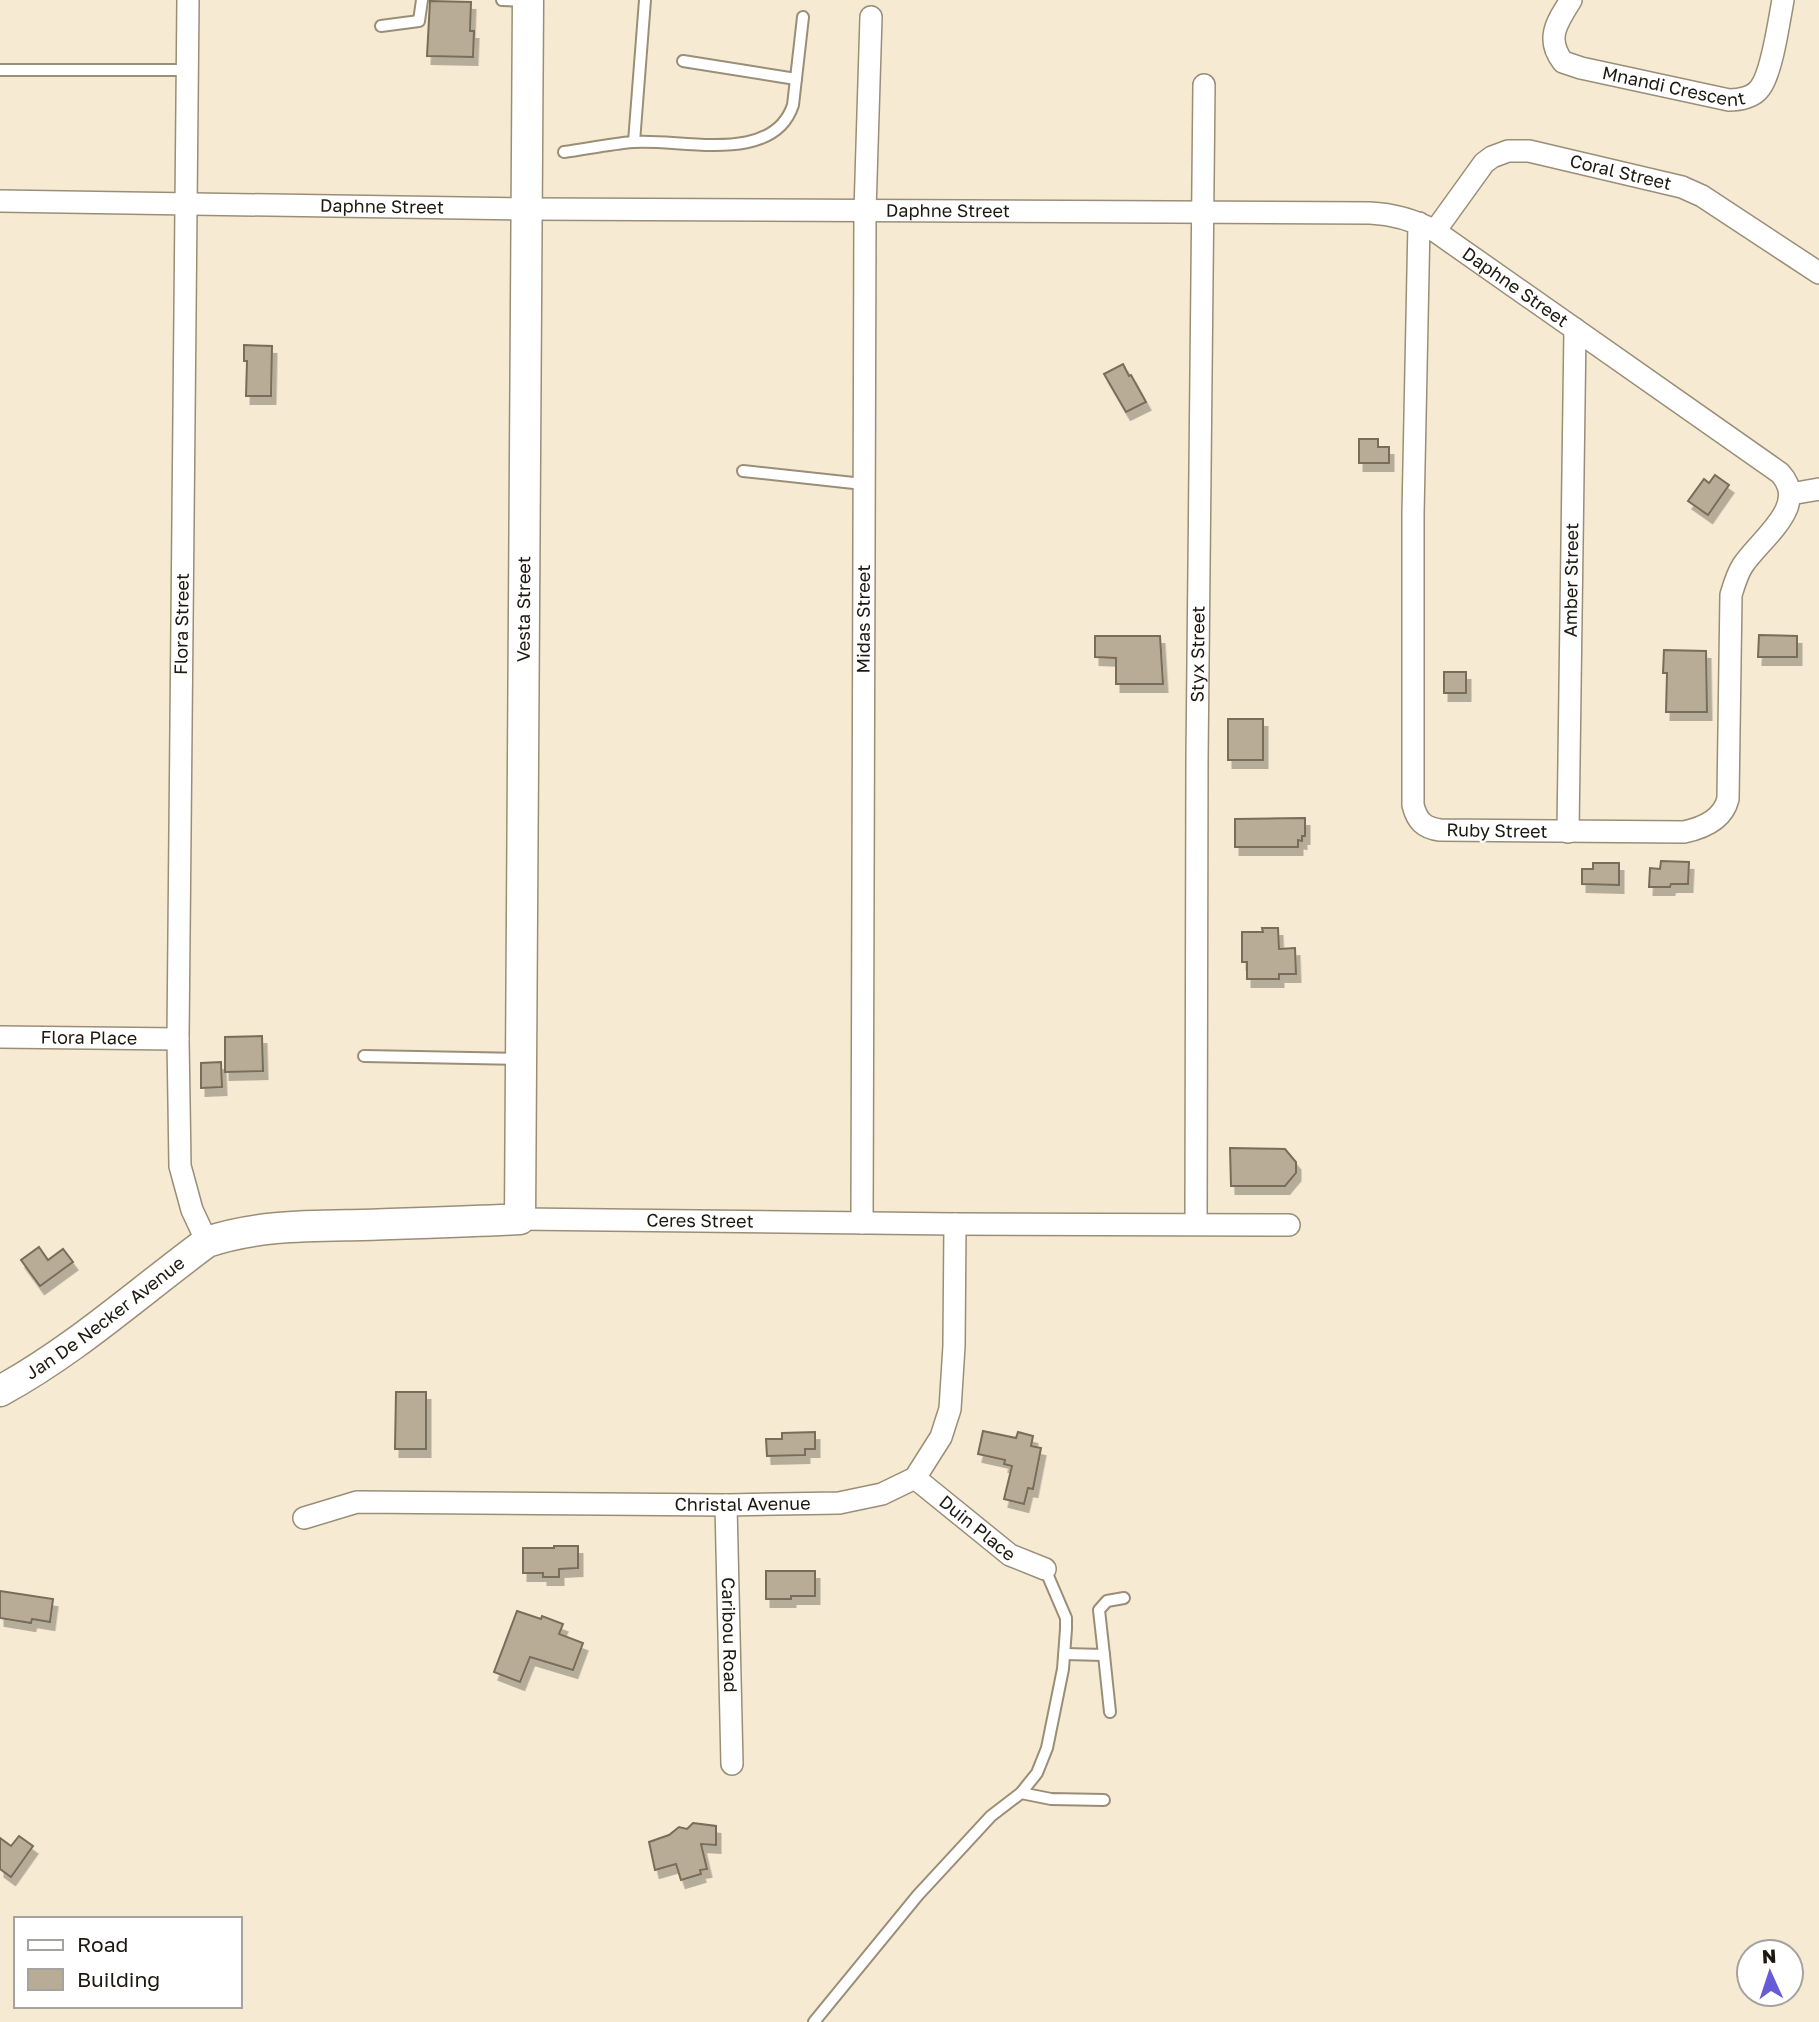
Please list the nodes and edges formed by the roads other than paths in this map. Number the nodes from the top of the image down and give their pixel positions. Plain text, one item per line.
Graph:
1 (188, 0) edge
2 (422, 0) edge
3 (520, 0) edge
4 (645, 0) edge
5 (1571, 0) edge
6 (1783, 0) edge
7 (803, 17) dead end
8 (871, 17) dead end
9 (381, 26) dead end
10 (683, 61) dead end
11 (0, 70) edge
12 (187, 70) junction
13 (796, 79) junction
14 (1204, 85) dead end
15 (634, 142) junction
16 (564, 152) dead end
17 (0, 201) edge
18 (185, 202) junction
19 (527, 209) junction
20 (864, 211) junction
21 (1202, 213) junction
22 (1427, 227) junction
23 (1819, 273) edge
24 (1575, 329) junction
25 (743, 471) dead end
26 (863, 484) junction
27 (1819, 489) edge
28 (1789, 501) junction
29 (1568, 832) junction
30 (0, 1037) edge
31 (178, 1039) junction
32 (364, 1056) dead end
33 (521, 1059) junction
34 (520, 1219) junction
35 (862, 1223) junction
36 (955, 1224) junction
37 (1196, 1224) junction
38 (1289, 1224) dead end
39 (207, 1242) junction
40 (0, 1391) edge
41 (915, 1478) junction
42 (726, 1505) junction
43 (304, 1518) dead end
44 (1045, 1569) joint
45 (1124, 1598) dead end
46 (1065, 1654) junction
47 (1104, 1655) junction
48 (1110, 1712) dead end
49 (732, 1764) dead end
50 (1021, 1793) junction
51 (1104, 1800) dead end
52 (814, 2022) edge

1 - 12 street, Flora Street
2 - 9 lane
3 - 19 street, Vesta Street
4 - 15 lane
5 - 6 street, Mnandi Crescent
7 - 13 lane
8 - 20 street, Midas Street
10 - 13 lane
11 - 12 lane
12 - 18 street, Flora Street
13 - 15 lane
14 - 21 street, Styx Street
15 - 16 lane
17 - 18 street, Daphne Street
18 - 19 street, Daphne Street
18 - 31 street, Flora Street
19 - 20 street, Daphne Street
19 - 33 street, Vesta Street
20 - 21 street, Daphne Street
20 - 26 street, Midas Street
21 - 22 street, Daphne Street
21 - 37 street, Styx Street
22 - 23 street, Coral Street
22 - 24 street, Daphne Street
22 - 29 street, Ruby Street
24 - 28 street, Daphne Street
24 - 29 street, Amber Street
25 - 26 lane
26 - 35 street, Midas Street
27 - 28 street
28 - 29 street, Ruby Street
30 - 31 street, Flora Place
31 - 39 street, Flora Street
32 - 33 lane
33 - 34 street, Vesta Street
34 - 35 street, Ceres Street
34 - 39 street, Ceres Street
35 - 36 street, Ceres Street
36 - 37 street, Ceres Street
36 - 41 street
37 - 38 street, Ceres Street
39 - 40 street, Jan De Necker Avenue
41 - 42 street, Christal Avenue
41 - 44 street, Duin Place
42 - 43 street, Christal Avenue
42 - 49 street, Caribou Road
44 - 46 lane
45 - 47 lane
46 - 47 lane
46 - 50 lane
47 - 48 lane
50 - 51 lane
50 - 52 lane

